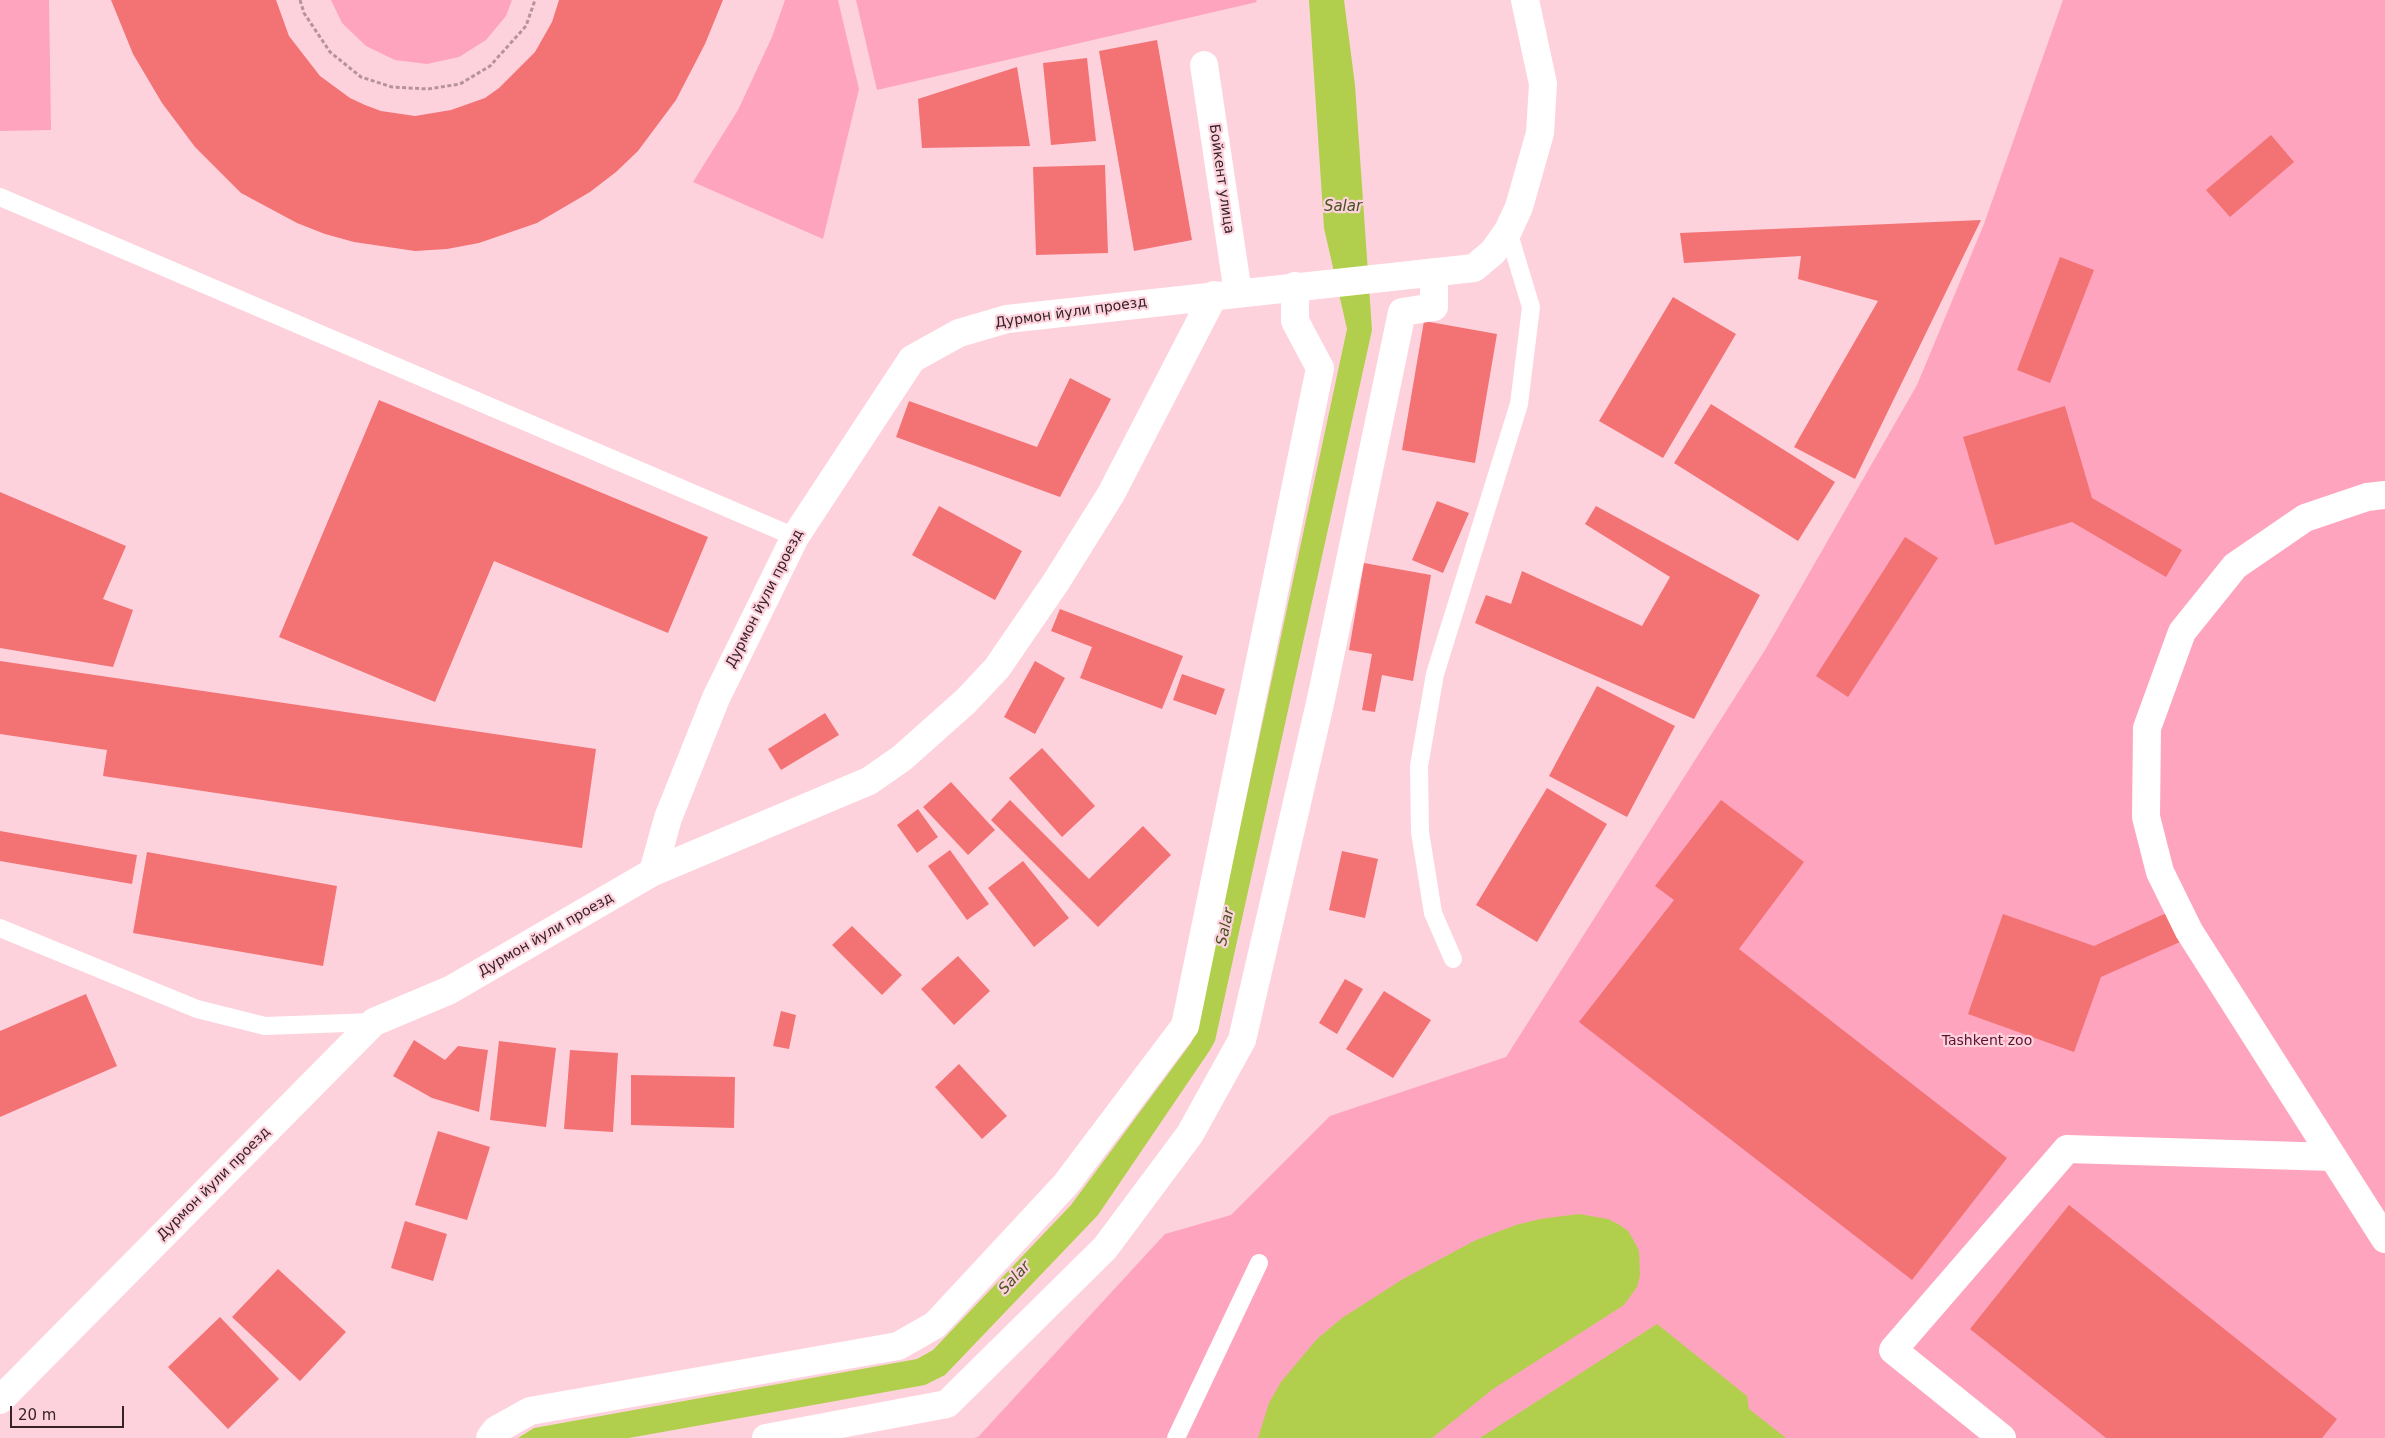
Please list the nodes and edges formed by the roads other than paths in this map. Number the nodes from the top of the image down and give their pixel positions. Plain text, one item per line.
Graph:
1 (1526, 0) edge
2 (1204, 65) dead end
3 (0, 197) edge
4 (1508, 231) junction
5 (1434, 272) junction
6 (1308, 285) junction
7 (1226, 294) junction
8 (2385, 495) edge
9 (795, 537) junction
10 (653, 872) junction
11 (0, 928) edge
12 (1453, 959) dead end
13 (374, 1022) junction
14 (2333, 1157) junction
15 (2385, 1239) edge
16 (1259, 1263) dead end
17 (0, 1400) edge
18 (490, 1438) edge
19 (766, 1438) edge
20 (1176, 1438) edge
21 (2002, 1438) edge

1 - 4 street, Дурмон йули проезд
2 - 7 street, Бойкент улица
3 - 9 lane
4 - 5 street, Дурмон йули проезд
4 - 12 lane
5 - 6 street, Дурмон йули проезд
5 - 19 street
6 - 7 street, Дурмон йули проезд
6 - 18 street
7 - 9 street, Дурмон йули проезд
7 - 10 street
8 - 14 street
9 - 10 street, Дурмон йули проезд
10 - 13 street, Дурмон йули проезд
11 - 13 lane
13 - 17 street, Дурмон йули проезд
14 - 15 street
14 - 21 street
16 - 20 lane

